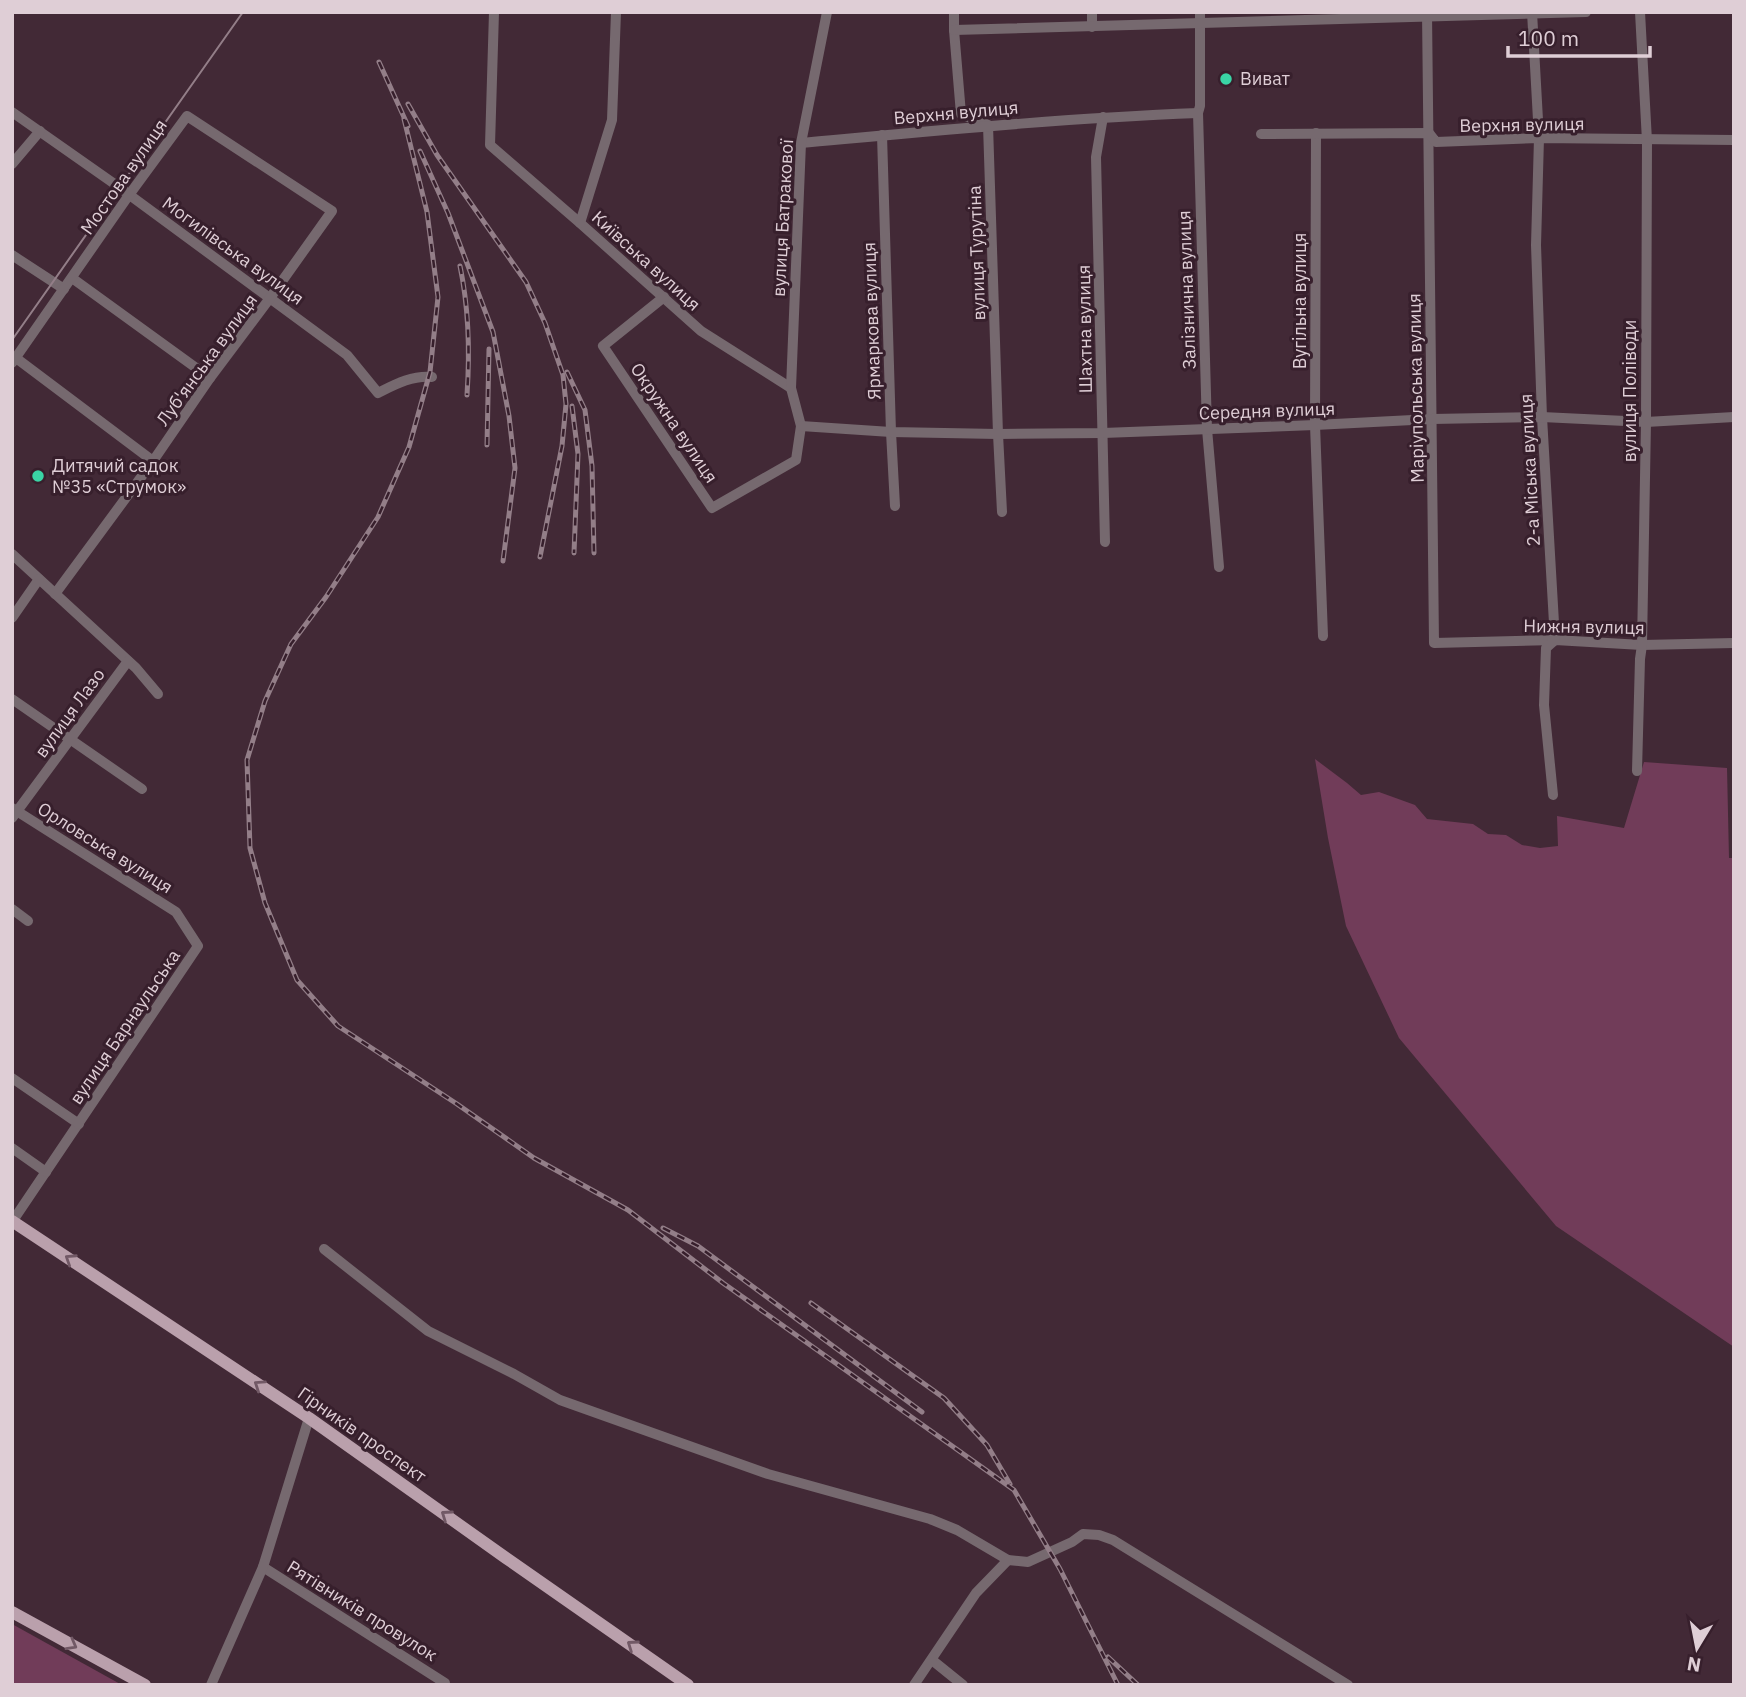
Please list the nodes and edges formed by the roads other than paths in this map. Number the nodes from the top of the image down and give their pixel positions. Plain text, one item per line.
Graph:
1 (494, 12) edge
2 (616, 12) edge
3 (827, 12) edge
4 (954, 12) edge
5 (1092, 12) edge
6 (1586, 12) edge
7 (1640, 12) edge
8 (1532, 13) edge
9 (1427, 14) edge
10 (1312, 16) edge
11 (1200, 18) edge
12 (1092, 27) junction
13 (954, 30) junction
14 (12, 112) edge
15 (1198, 113) junction
16 (1103, 117) junction
17 (988, 125) junction
18 (40, 131) junction
19 (1316, 133) junction
20 (1429, 133) junction
21 (1261, 134) dead end
22 (883, 135) junction
23 (1539, 138) junction
24 (1734, 140) edge
25 (1647, 141) junction
26 (801, 143) junction
27 (12, 164) edge
28 (129, 195) junction
29 (332, 211) joint
30 (580, 222) junction
31 (12, 255) edge
32 (72, 278) junction
33 (64, 289) junction
34 (664, 297) junction
35 (271, 298) junction
36 (14, 361) edge
37 (432, 377) dead end
38 (210, 378) junction
39 (792, 388) junction
40 (1542, 417) junction
41 (1734, 417) edge
42 (1432, 419) junction
43 (1646, 422) junction
44 (1315, 425) junction
45 (802, 426) junction
46 (1207, 429) junction
47 (891, 432) junction
48 (1103, 433) junction
49 (998, 434) junction
50 (153, 461) junction
51 (895, 506) dead end
52 (1002, 512) dead end
53 (1105, 542) dead end
54 (12, 554) edge
55 (1219, 567) dead end
56 (39, 579) junction
57 (55, 594) junction
58 (12, 618) edge
59 (1323, 636) dead end
60 (1555, 640) junction
61 (1434, 643) joint
62 (1734, 643) edge
63 (1642, 645) junction
64 (128, 660) junction
65 (158, 694) dead end
66 (12, 699) edge
67 (70, 739) junction
68 (1637, 771) dead end
69 (142, 789) dead end
70 (1553, 795) dead end
71 (14, 812) edge
72 (12, 909) edge
73 (176, 912) joint
74 (28, 921) dead end
75 (12, 1078) edge
76 (79, 1124) junction
77 (12, 1148) edge
78 (46, 1172) junction
79 (12, 1221) edge
80 (324, 1249) dead end
81 (309, 1418) junction
82 (1008, 1560) junction
83 (263, 1567) junction
84 (12, 1612) edge
85 (932, 1660) junction
86 (444, 1683) dead end
87 (145, 1685) edge
88 (211, 1685) edge
89 (688, 1685) edge
90 (915, 1685) edge
91 (963, 1685) edge
92 (1348, 1685) edge

1 - 30 street, Київська вулиця
2 - 30 street
3 - 26 street, вулиця Батракової
4 - 13 street
5 - 12 street
6 - 8 street
7 - 25 street, вулиця Поліводи
8 - 9 street
8 - 23 street, 2-а Міська вулиця
9 - 10 street
9 - 20 street, Маріупольська вулиця
10 - 11 street
11 - 12 street
11 - 15 street, Залізнична вулиця
12 - 13 street
13 - 17 street
14 - 18 street, Могилівська вулиця
15 - 16 street, Верхня вулиця
15 - 46 street, Залізнична вулиця
16 - 17 street, Верхня вулиця
16 - 48 street, Шахтна вулиця
17 - 22 street, Верхня вулиця
17 - 49 street, вулиця Турутіна
18 - 27 street
18 - 28 street, Могилівська вулиця
19 - 20 street, Верхня вулиця
19 - 21 street, Верхня вулиця
19 - 44 street, Вугільна вулиця
20 - 23 street, Верхня вулиця
20 - 42 street, Маріупольська вулиця
22 - 26 street, Верхня вулиця
22 - 47 street, Ярмаркова вулиця
23 - 25 street, Верхня вулиця
23 - 40 street, 2-а Міська вулиця
24 - 25 street, Верхня вулиця
25 - 43 street, вулиця Поліводи
26 - 39 street, вулиця Батракової
28 - 29 street, Мостова вулиця
28 - 32 street, Мостова вулиця
28 - 35 street, Могилівська вулиця
29 - 35 street, Луб'янська вулиця
30 - 34 street, Київська вулиця
31 - 33 street
32 - 33 street, Мостова вулиця
32 - 38 street
33 - 36 street, Мостова вулиця
34 - 39 street, Київська вулиця
34 - 45 street, Окружна вулиця
35 - 37 street, Могилівська вулиця
35 - 38 street, Луб'янська вулиця
36 - 50 street
38 - 50 street, Луб'янська вулиця
39 - 45 street, вулиця Батракової
40 - 42 street, Середня вулиця
40 - 43 street, Середня вулиця
40 - 60 street, 2-а Міська вулиця
41 - 43 street, Середня вулиця
42 - 44 street, Середня вулиця
42 - 61 street, Маріупольська вулиця
43 - 63 street, вулиця Поліводи
44 - 46 street, Середня вулиця
44 - 59 street, Вугільна вулиця
45 - 47 street, Середня вулиця
46 - 48 street, Середня вулиця
46 - 55 street, Залізнична вулиця
47 - 49 street, Середня вулиця
47 - 51 street, Ярмаркова вулиця
48 - 49 street, Середня вулиця
48 - 53 street, Шахтна вулиця
49 - 52 street, вулиця Турутіна
50 - 57 street, Луб'янська вулиця
54 - 56 street
56 - 57 street
56 - 58 street
57 - 64 street
60 - 61 street, Нижня вулиця
60 - 63 street, Нижня вулиця
60 - 70 street, 2-а Міська вулиця
62 - 63 street, Нижня вулиця
63 - 68 street, вулиця Поліводи
64 - 65 street
64 - 67 street, вулиця Лазо
66 - 67 street
67 - 69 street
67 - 71 street, вулиця Лазо
71 - 73 street, Орловська вулиця
72 - 74 street
73 - 76 street, вулиця Барнаульська
75 - 76 street
76 - 78 street
77 - 78 street
78 - 79 street
81 -> 79 main road, Гірників проспект
80 - 82 street
81 - 83 street
89 -> 81 main road, Гірників проспект
82 - 85 street
82 - 92 street
83 - 86 street, Рятівників провулок
83 - 88 street
84 -> 87 main road
85 - 90 street
85 - 91 street

